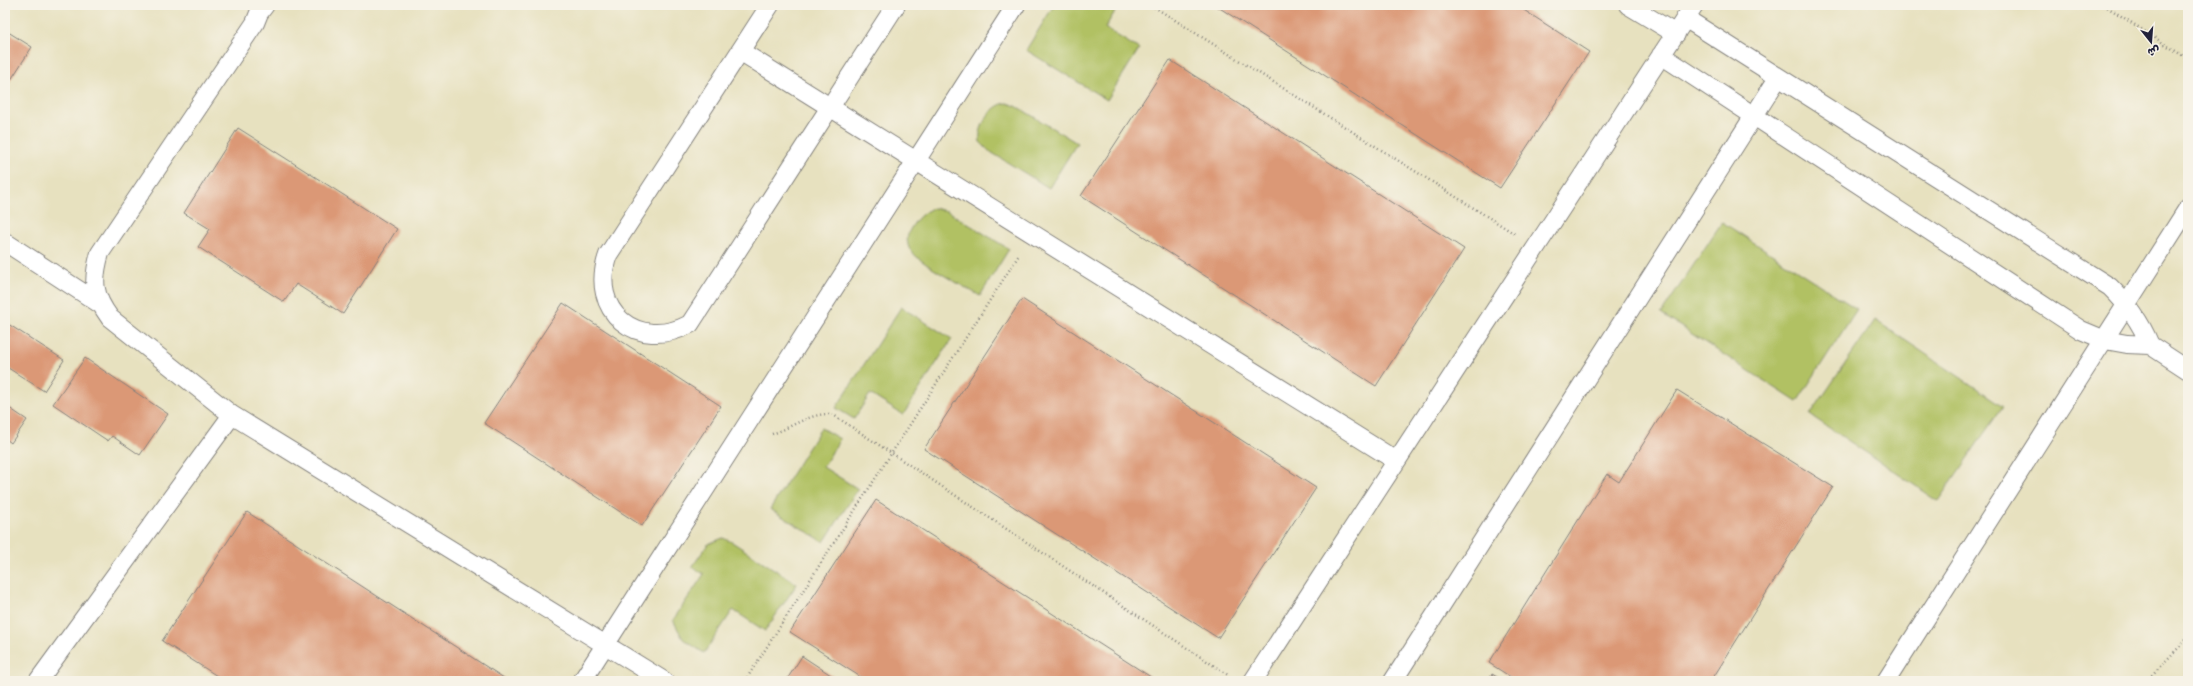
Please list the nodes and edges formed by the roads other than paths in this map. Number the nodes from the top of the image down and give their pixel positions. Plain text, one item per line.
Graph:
1 (265, 5) edge
2 (770, 5) edge
3 (896, 5) edge
4 (1016, 5) edge
5 (1628, 5) edge
6 (1689, 12) edge
7 (1676, 34) junction
8 (740, 51) junction
9 (1661, 56) junction
10 (1778, 78) junction
11 (830, 107) junction
12 (1754, 116) junction
13 (915, 161) junction
14 (2188, 208) edge
15 (5, 242) edge
16 (100, 304) junction
17 (2128, 304) junction
18 (2105, 340) junction
19 (2150, 345) junction
20 (2188, 370) edge
21 (232, 415) junction
22 (1396, 460) junction
23 (605, 644) junction
24 (38, 681) edge
25 (582, 681) edge
26 (664, 681) edge
27 (1253, 681) edge
28 (1393, 681) edge
29 (1886, 681) edge

1 - 16 lane
2 - 8 lane
3 - 11 lane
4 - 13 lane
5 - 7 lane
6 - 7 lane
6 - 10 lane
7 - 9 lane
8 - 11 lane
8 - 11 lane
9 - 12 lane
9 - 22 lane
10 - 12 lane
10 - 17 lane
11 - 13 lane
12 - 18 lane
12 - 28 lane
13 - 22 lane
13 - 23 lane
14 - 17 lane
15 - 16 lane
16 - 21 lane
17 - 18 lane
17 - 19 lane
18 - 19 lane
18 - 29 lane
19 - 20 lane
21 - 23 lane
21 - 24 lane
22 - 27 lane
23 - 25 lane
23 - 26 lane

